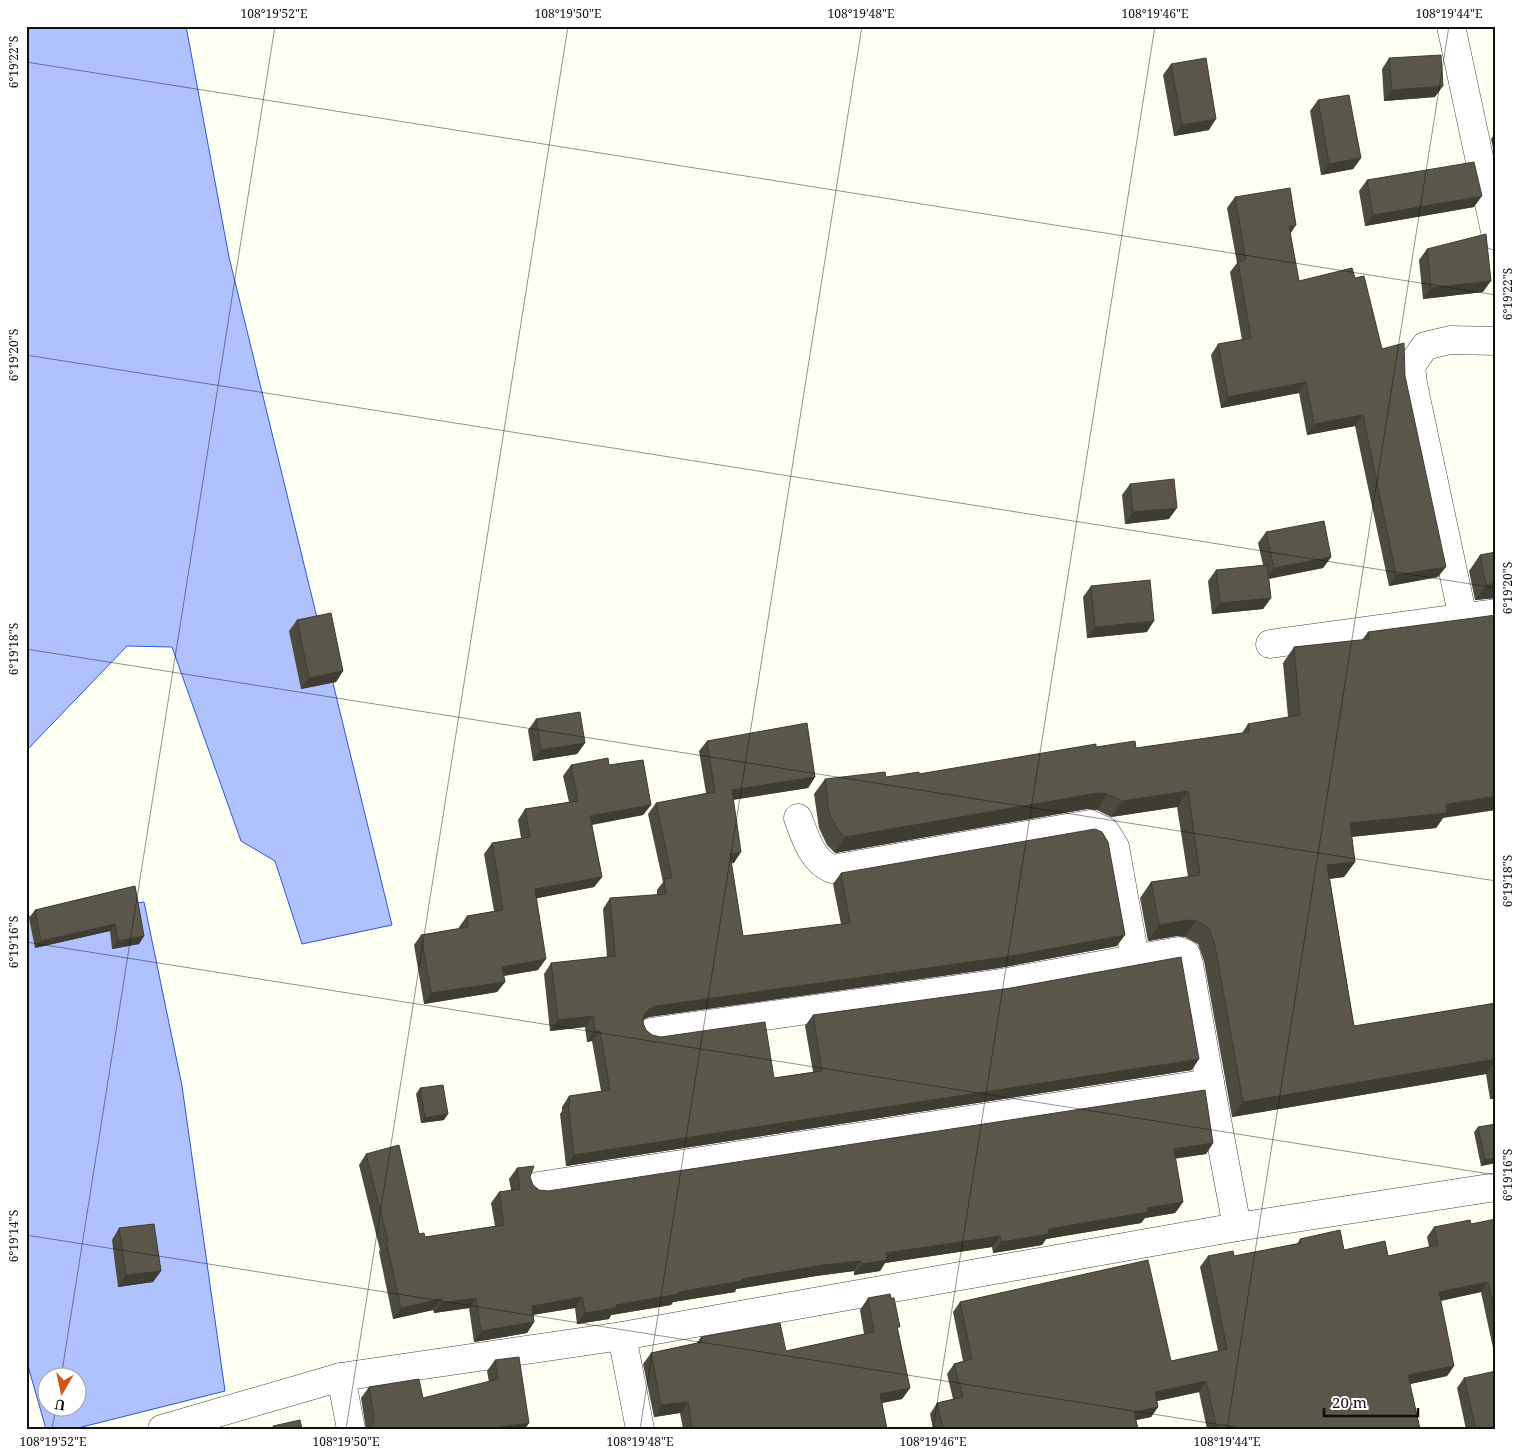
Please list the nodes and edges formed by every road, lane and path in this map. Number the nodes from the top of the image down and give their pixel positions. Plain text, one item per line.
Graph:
1 (1451, 26) edge
2 (1496, 236) edge
3 (1496, 341) edge
4 (1496, 613) edge
5 (1463, 618) junction
6 (1270, 644) dead end
7 (798, 818) dead end
8 (1135, 958) junction
9 (651, 1032) edge
10 (1210, 1082) junction
11 (538, 1186) edge
12 (1496, 1186) edge
13 (1237, 1227) junction
14 (622, 1336) junction
15 (341, 1377) junction
16 (168, 1428) edge
17 (351, 1429) edge
18 (640, 1429) edge

1 - 2 street
3 - 5 street
4 - 5 street
5 - 6 street
7 - 8 street
8 - 9 street
8 - 10 street
10 - 11 street
10 - 13 street
12 - 13 street
13 - 14 street
14 - 15 street
14 - 18 street
15 - 16 street
15 - 17 street

